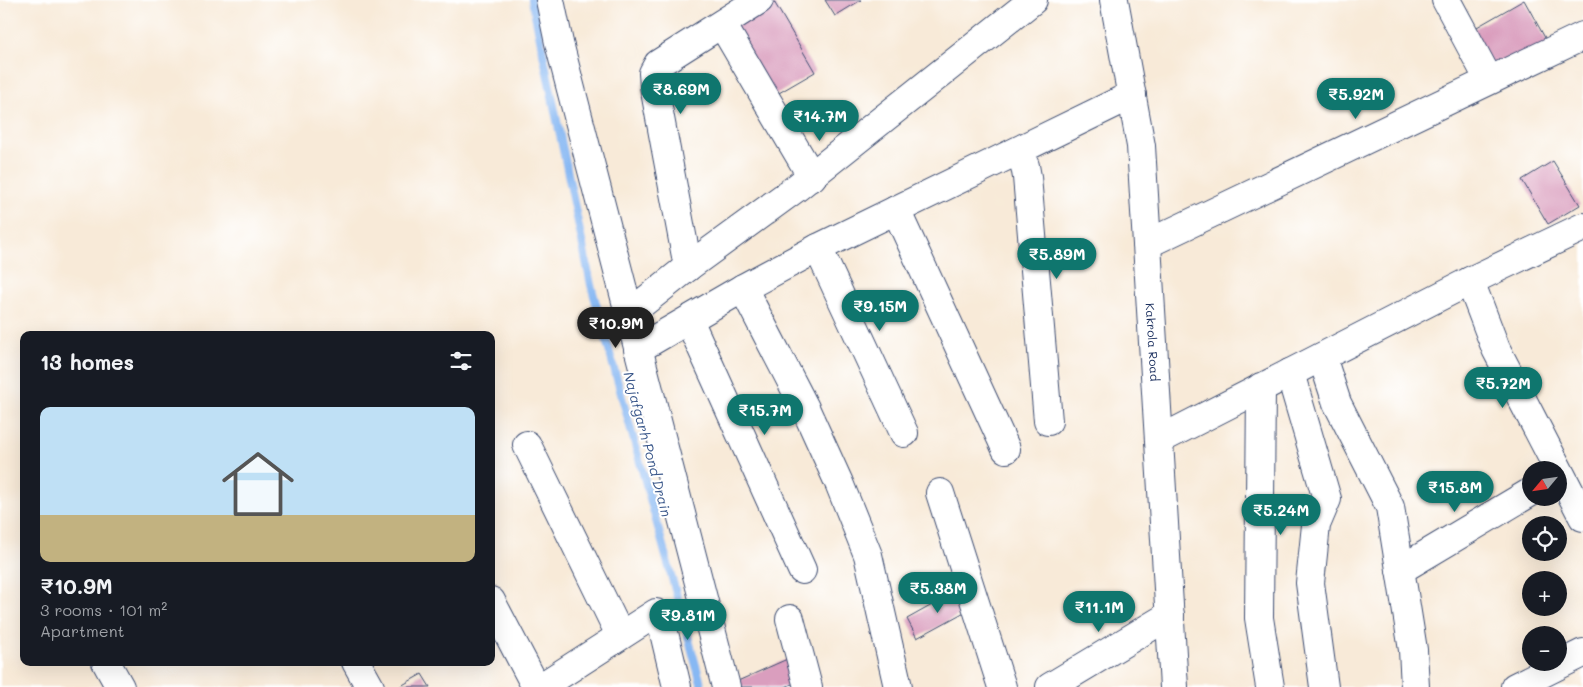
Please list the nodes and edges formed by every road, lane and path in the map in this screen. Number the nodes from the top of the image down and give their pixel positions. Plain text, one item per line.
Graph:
1 (550, 0) edge
2 (759, 0) edge
3 (1033, 0) edge
4 (1114, 0) edge
5 (1446, 0) edge
6 (722, 24) junction
7 (1583, 36) edge
8 (1489, 80) junction
9 (1132, 94) junction
10 (1018, 151) junction
11 (812, 176) junction
12 (896, 210) junction
13 (1583, 227) edge
14 (1147, 244) junction
15 (818, 248) junction
16 (688, 267) junction
17 (1470, 281) junction
18 (743, 288) junction
19 (630, 314) junction
20 (689, 320) junction
21 (638, 348) junction
22 (1322, 357) junction
23 (1290, 373) junction
24 (1262, 387) junction
25 (1048, 421) dead end
26 (904, 433) dead end
27 (1159, 440) junction
28 (527, 445) dead end
29 (1006, 450) dead end
30 (1553, 461) edge
31 (1568, 490) edge
32 (940, 493) dead end
33 (1522, 497) edge
34 (1583, 517) edge
35 (802, 570) dead end
36 (1400, 570) junction
37 (495, 609) edge
38 (1170, 615) junction
39 (790, 619) dead end
40 (620, 635) junction
41 (1583, 654) edge
42 (108, 666) edge
43 (358, 666) edge
44 (120, 687) edge
45 (370, 687) edge
46 (536, 687) edge
47 (541, 687) edge
48 (677, 687) edge
49 (726, 687) edge
50 (808, 687) edge
51 (898, 687) edge
52 (1002, 687) edge
53 (1050, 687) edge
54 (1174, 687) edge
55 (1270, 687) edge
56 (1324, 687) edge
57 (1415, 687) edge
58 (1515, 687) edge

1 - 19 street
2 - 6 street
3 - 11 street
4 - 9 street, Kakrola Road
5 - 8 street
6 - 11 street
6 - 16 street
7 - 8 street
8 - 14 street
9 - 10 street
9 - 14 street, Kakrola Road
10 - 12 street
10 - 25 street
11 - 16 street
12 - 15 street
12 - 29 street
13 - 17 street
14 - 27 street, Kakrola Road
15 - 18 street
15 - 26 street
16 - 19 street
17 - 22 street
17 - 30 street
18 - 20 street
18 - 51 street
19 - 21 street
20 - 21 street
20 - 35 street
21 - 49 street
22 - 23 street
22 - 36 street
23 - 24 street
23 - 56 street
24 - 27 street
24 - 55 street
27 - 38 street, Kakrola Road
28 - 40 street
31 - 34 street
32 - 52 street
33 - 36 street
36 - 57 street
37 - 46 street
38 - 53 street
38 - 54 street, Kakrola Road
39 - 50 street
40 - 47 street
40 - 48 street
41 - 58 street
42 - 44 street
43 - 45 street

